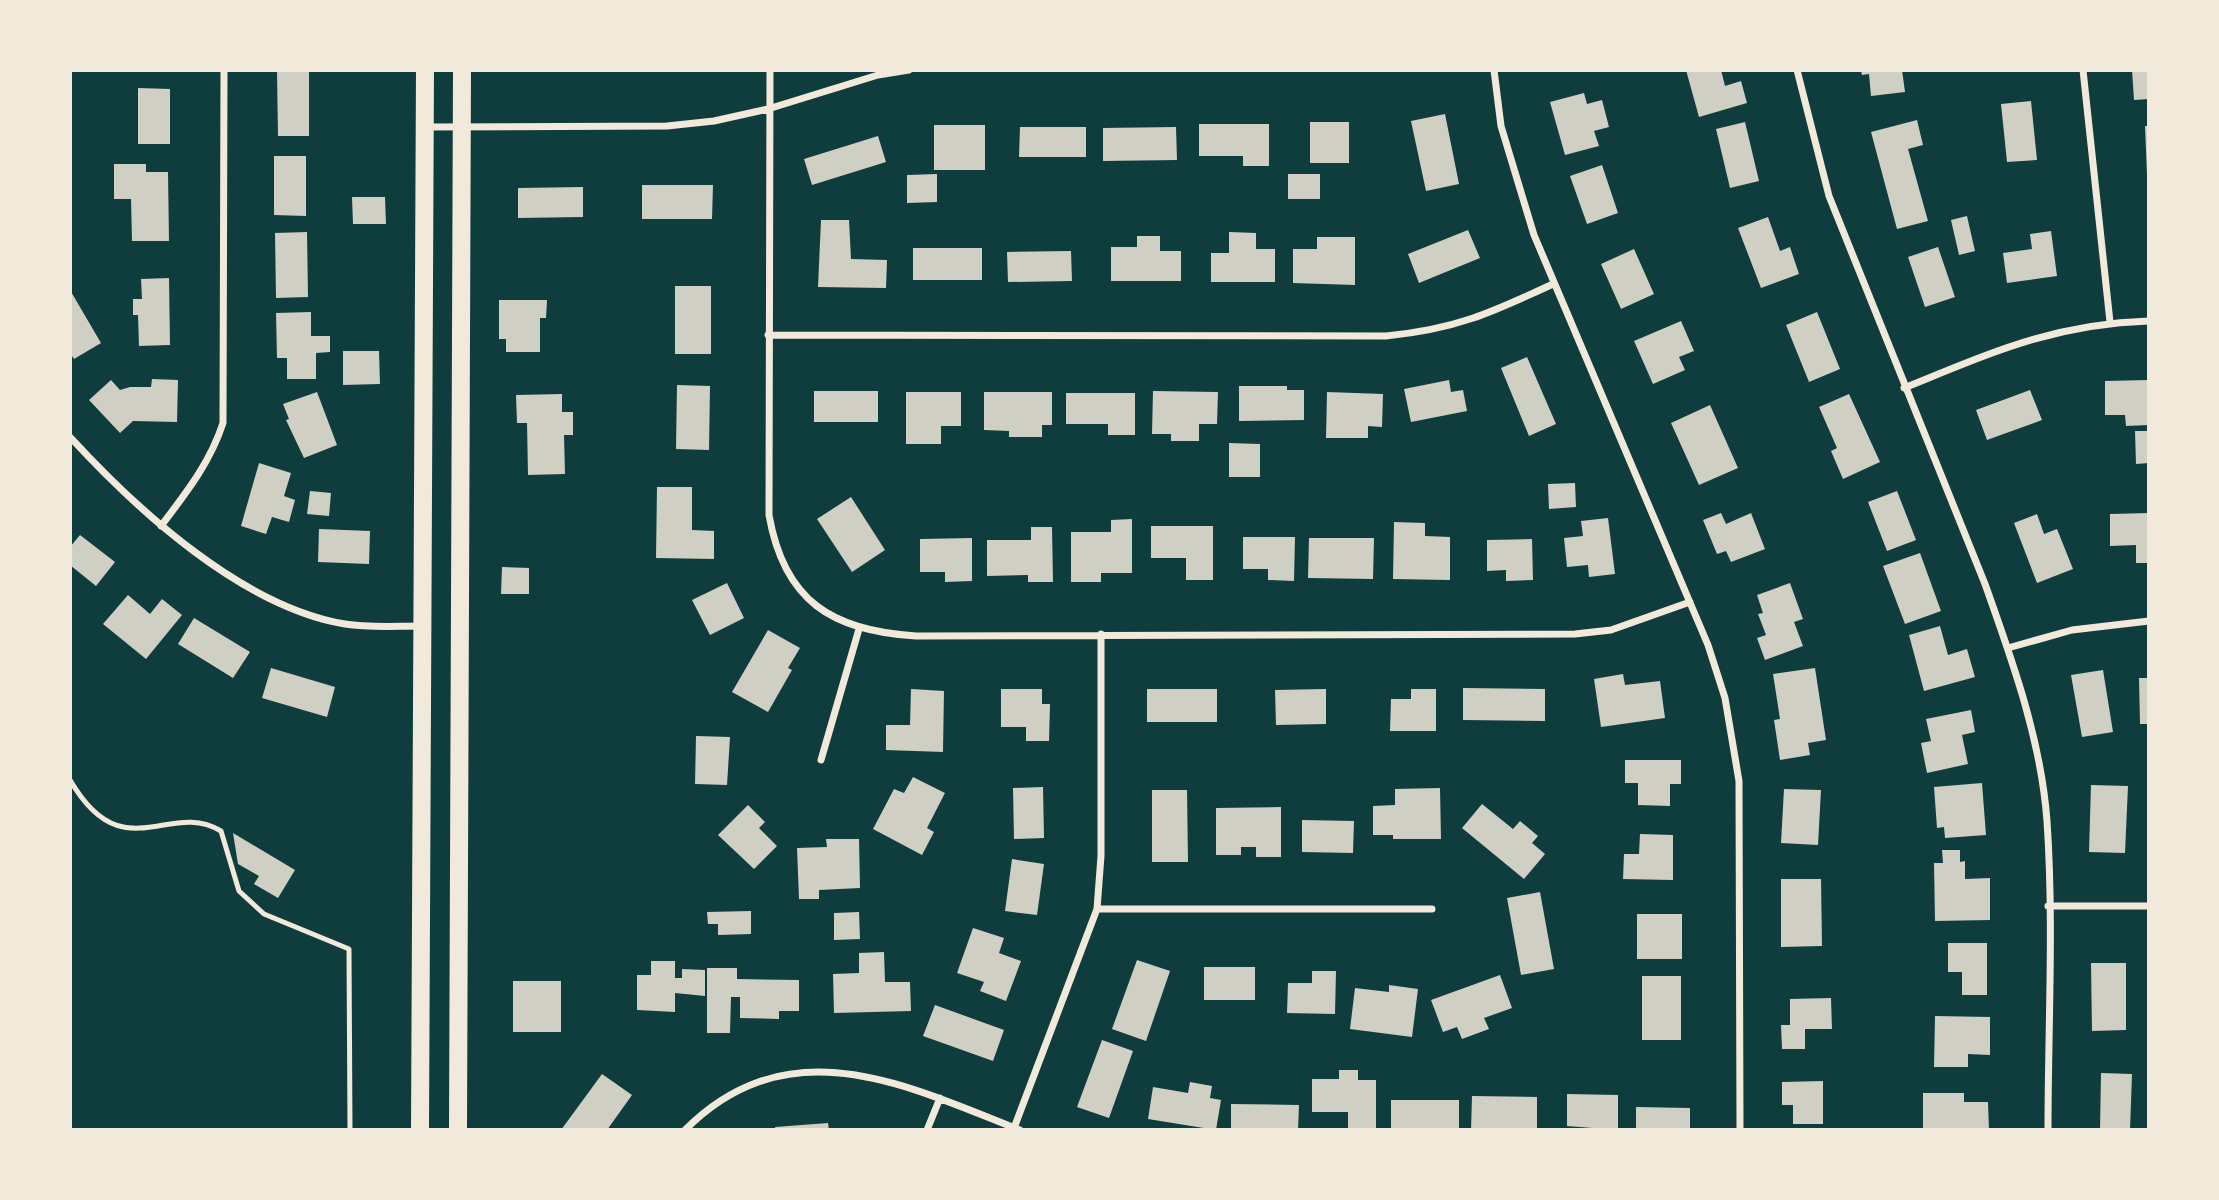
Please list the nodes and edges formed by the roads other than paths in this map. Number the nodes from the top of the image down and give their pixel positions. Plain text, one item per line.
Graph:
1 (225, 70) edge
2 (425, 70) edge
3 (462, 70) edge
4 (770, 70) edge
5 (909, 70) edge
6 (1494, 70) edge
7 (1797, 70) edge
8 (2083, 70) edge
9 (768, 109) junction
10 (424, 127) junction
11 (461, 127) junction
12 (1553, 284) junction
13 (2149, 321) edge
14 (2110, 322) junction
15 (768, 335) junction
16 (1904, 388) junction
17 (70, 437) edge
18 (161, 527) junction
19 (1689, 603) junction
20 (2149, 621) edge
21 (420, 626) junction
22 (859, 629) junction
23 (1101, 634) junction
24 (2008, 648) junction
25 (821, 760) dead end
26 (70, 780) edge
27 (2048, 906) junction
28 (2149, 906) edge
29 (1097, 909) junction
30 (1432, 909) dead end
31 (940, 1098) junction
32 (1017, 1129) edge
33 (350, 1130) edge
34 (420, 1130) edge
35 (458, 1130) edge
36 (685, 1130) edge
37 (927, 1130) edge
38 (1740, 1130) edge
39 (2048, 1130) edge

1 - 18 street
2 - 10 main road
3 - 11 main road
4 - 9 street
5 - 9 street
6 - 12 street
7 - 16 street
8 - 14 street
9 - 11 street
9 - 15 street
10 - 11 street
10 - 21 main road
11 - 35 main road
12 - 15 street
12 - 19 street
13 - 14 street
14 - 16 street
15 - 22 street
16 - 24 street
17 - 18 street
18 - 21 street
19 - 23 street
19 - 38 street
20 - 24 street
21 - 34 main road
22 - 23 street
22 - 25 street
23 - 29 street
24 - 27 street
26 - 33 lane
27 - 28 street
27 - 39 street
29 - 30 street
29 - 32 street
31 - 32 street
31 - 36 street
31 - 37 street

